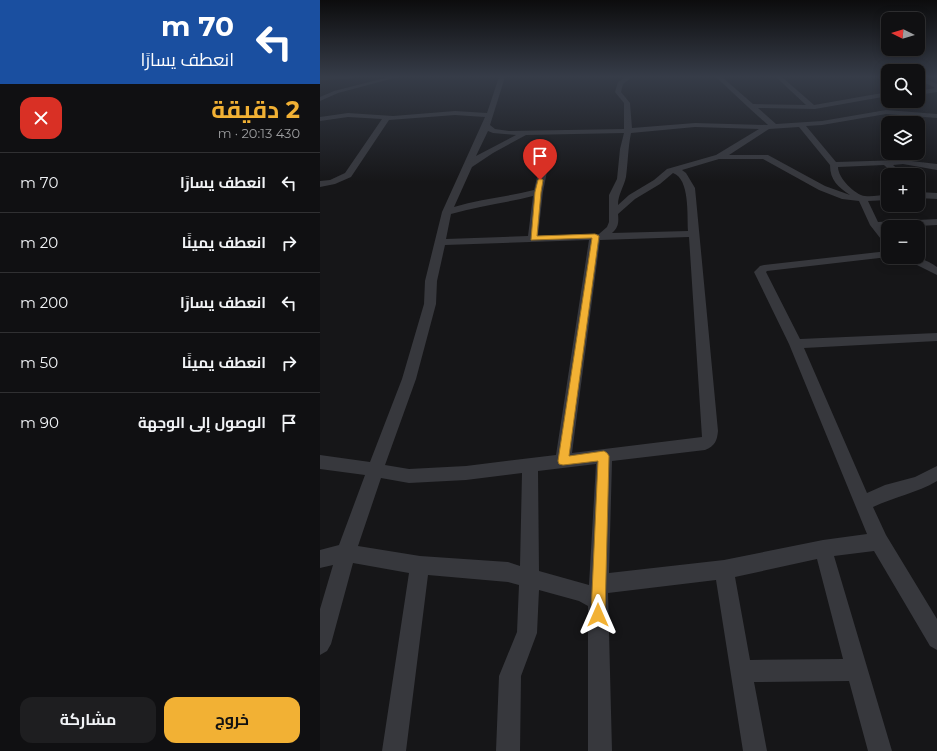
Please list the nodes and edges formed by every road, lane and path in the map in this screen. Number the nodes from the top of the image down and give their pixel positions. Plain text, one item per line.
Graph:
1 (491, 112) edge
2 (627, 112) edge
3 (756, 112) edge
4 (880, 112) edge
5 (911, 112) edge
6 (937, 116) edge
7 (387, 118) junction
8 (320, 119) edge
9 (488, 120) junction
10 (800, 124) junction
11 (771, 127) junction
12 (628, 131) junction
13 (528, 133) junction
14 (546, 156) dead end
15 (719, 157) junction
16 (886, 163) junction
17 (834, 165) junction
18 (467, 166) junction
19 (937, 167) edge
20 (892, 168) edge
21 (676, 170) junction
22 (320, 184) edge
23 (538, 192) junction
24 (925, 195) edge
25 (937, 196) edge
26 (881, 198) edge
27 (862, 199) junction
28 (447, 212) junction
29 (614, 212) junction
30 (937, 222) edge
31 (875, 225) junction
32 (881, 233) edge
33 (694, 234) junction
34 (599, 236) junction
35 (533, 238) junction
36 (440, 242) junction
37 (881, 255) edge
38 (925, 264) edge
39 (937, 272) edge
40 (937, 337) edge
41 (796, 344) junction
42 (604, 456) junction
43 (563, 461) junction
44 (320, 462) edge
45 (530, 465) junction
46 (375, 470) junction
47 (937, 473) edge
48 (864, 503) junction
49 (879, 541) junction
50 (823, 549) junction
51 (346, 553) junction
52 (320, 559) edge
53 (420, 565) junction
54 (724, 570) junction
55 (530, 579) junction
56 (598, 592) junction
57 (937, 639) edge
58 (320, 644) edge
59 (857, 670) junction
60 (741, 671) junction
61 (394, 751) edge
62 (508, 751) edge
63 (600, 751) edge
64 (755, 751) edge
65 (880, 751) edge

1 - 9 street
2 - 12 street
3 - 11 street
4 - 10 street
5 - 6 street
7 - 8 street
7 - 9 street
7 - 22 street
9 - 13 street
9 - 18 street
10 - 11 street
10 - 17 street
11 - 12 street
11 - 15 street
12 - 13 street
12 - 29 street
13 - 18 street
14 - 23 street
15 - 21 street
15 - 27 street
16 - 17 street
16 - 19 street
16 - 20 street
17 - 27 street
18 - 28 street
21 - 29 street
21 - 33 street
23 - 28 street
23 - 35 street
24 - 25 street
26 - 27 street
27 - 31 street
28 - 36 street
29 - 34 street
30 - 31 street
31 - 32 street
33 - 34 street
33 - 42 street
34 - 35 street
34 - 43 street
35 - 36 street
36 - 46 street
37 - 41 street
38 - 39 street
40 - 41 street
41 - 48 street
42 - 43 street
42 - 56 street
43 - 45 street
44 - 46 street
45 - 46 street
45 - 55 street
46 - 51 street
47 - 48 street
48 - 49 street
49 - 50 street
49 - 57 street
50 - 54 street
50 - 59 street
51 - 52 street
51 - 53 street
51 - 58 street
53 - 55 street
53 - 61 street
54 - 56 street
54 - 60 street
55 - 56 street
55 - 62 street
56 - 63 street
59 - 60 street
59 - 65 street
60 - 64 street

